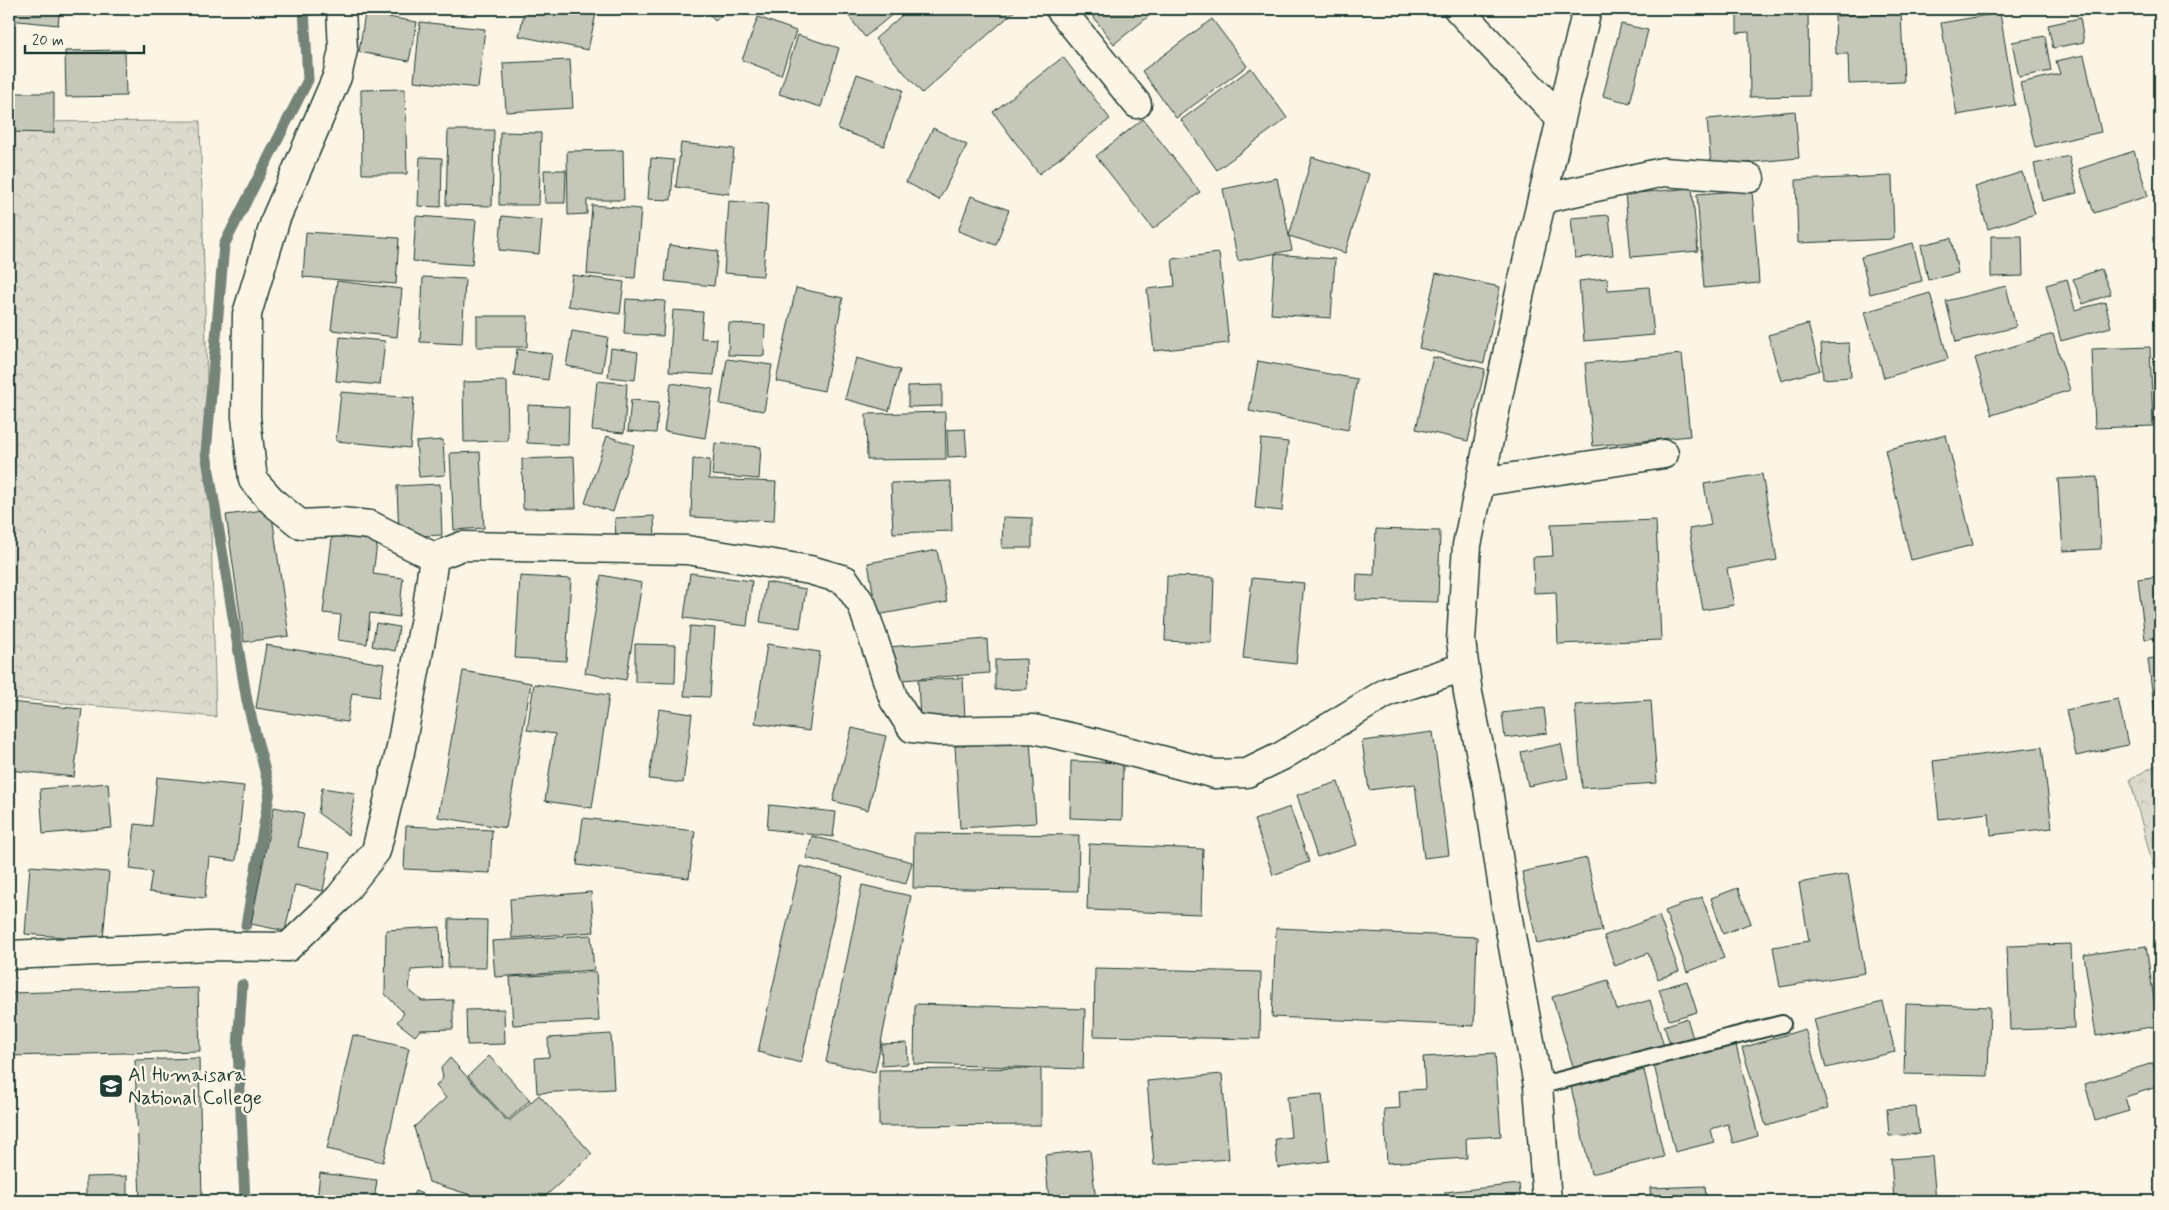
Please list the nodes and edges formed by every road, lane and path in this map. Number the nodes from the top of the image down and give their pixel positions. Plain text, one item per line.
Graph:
1 (341, 9) edge
2 (1060, 9) edge
3 (1458, 9) edge
4 (1587, 9) edge
5 (1137, 104) dead end
6 (1561, 119) junction
7 (1750, 178) dead end
8 (1542, 199) junction
9 (1664, 454) dead end
10 (1480, 482) junction
11 (434, 557) junction
12 (1464, 667) junction
13 (9, 955) edge
14 (1782, 1024) dead end
15 (1538, 1086) junction
16 (1547, 1201) edge

1 - 11 street
2 - 5 street
3 - 6 street
4 - 6 street
6 - 8 street
7 - 8 street
8 - 10 street
9 - 10 street
10 - 12 street
11 - 12 street
11 - 13 street
12 - 15 street
14 - 15 lane
15 - 16 street

